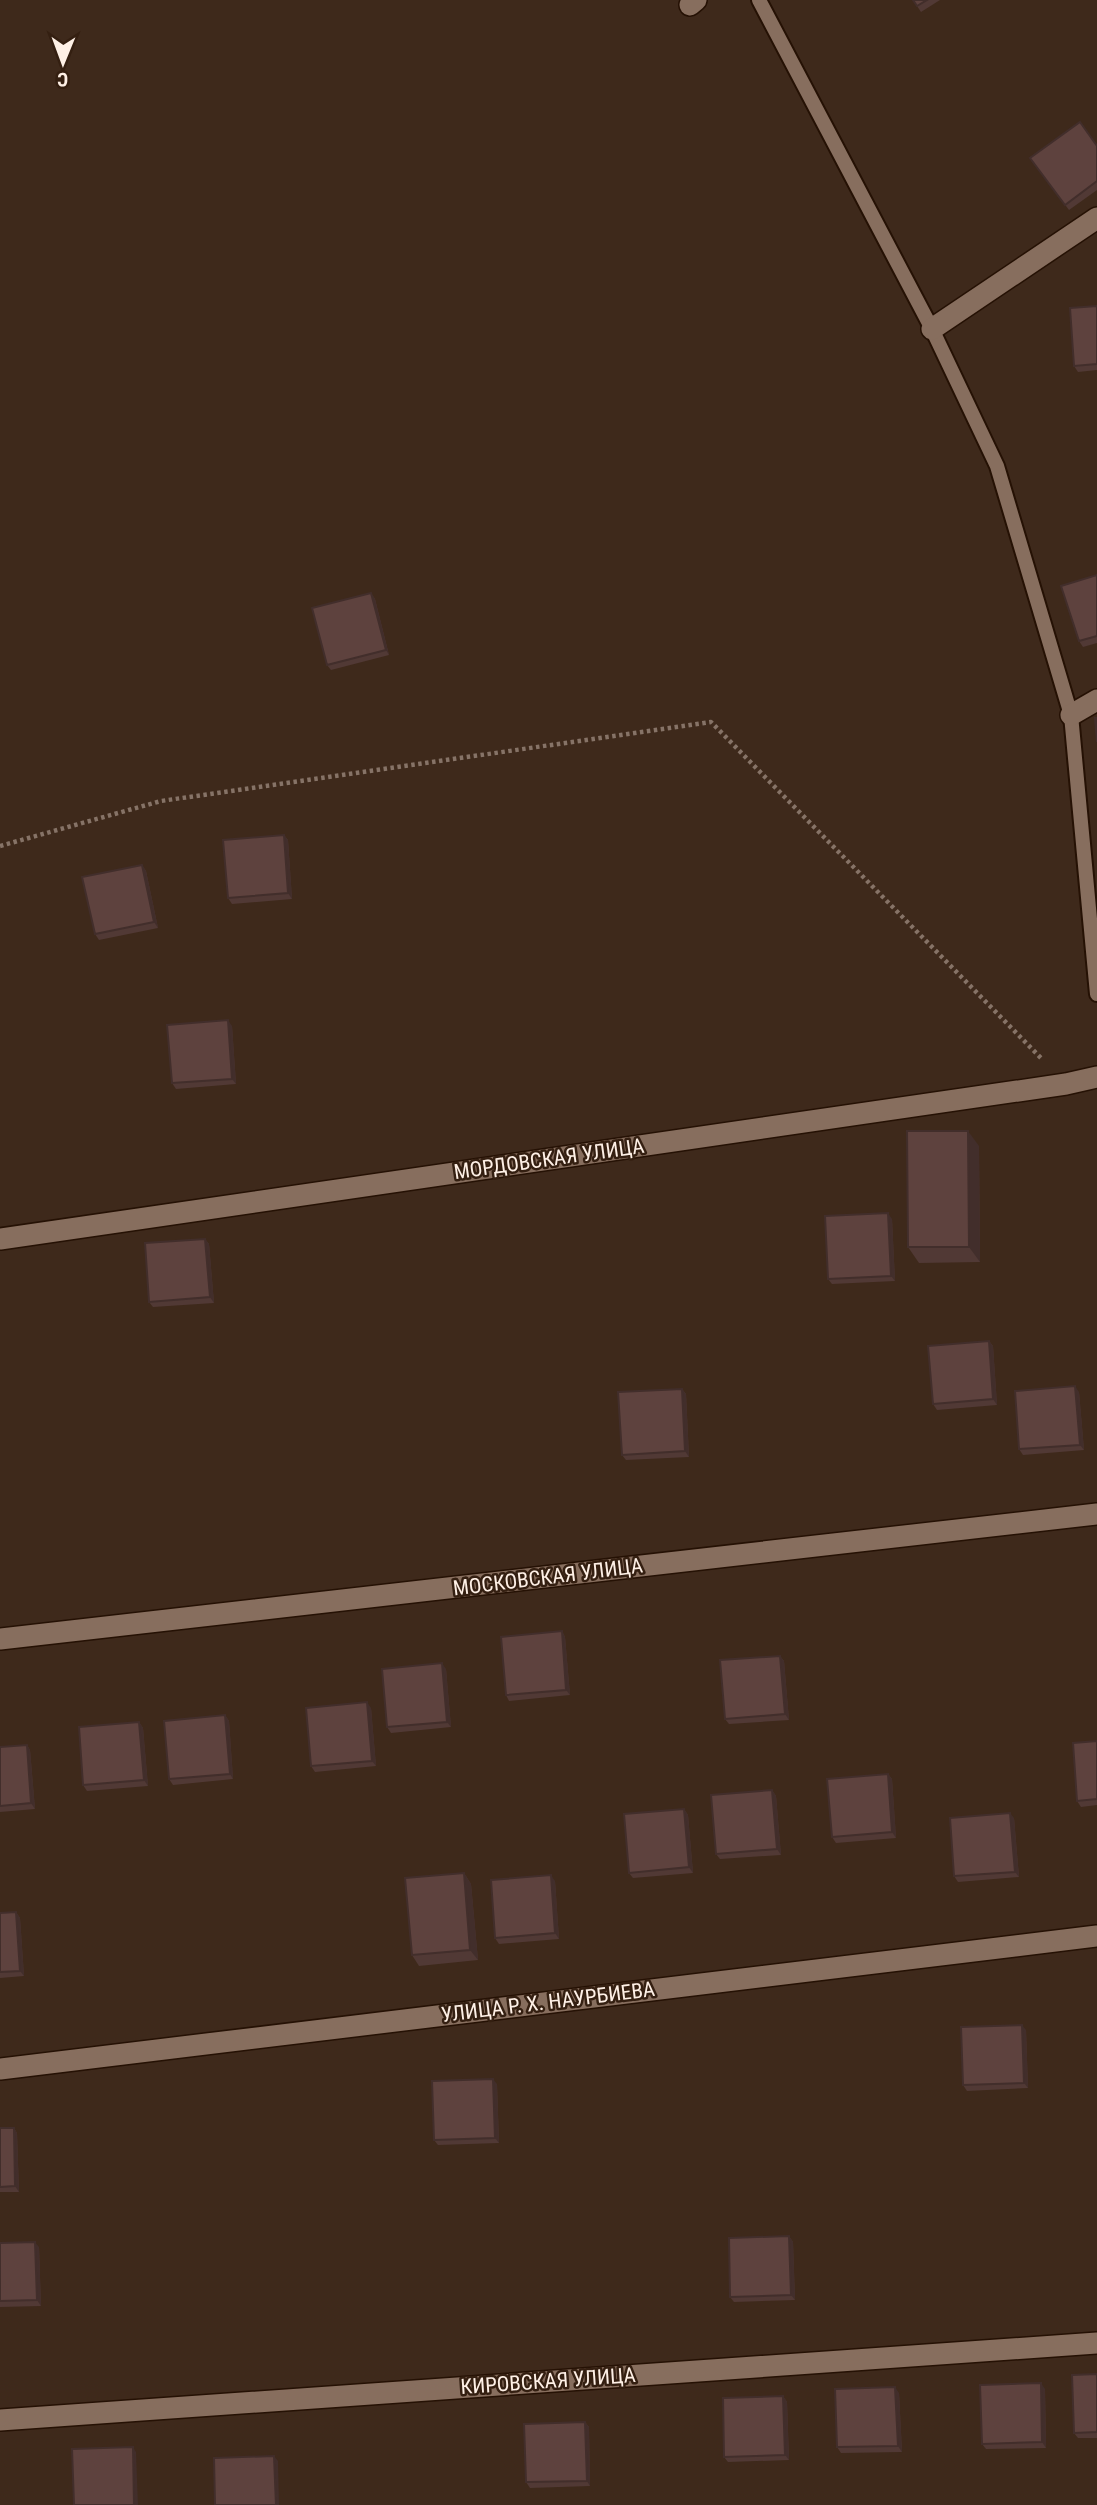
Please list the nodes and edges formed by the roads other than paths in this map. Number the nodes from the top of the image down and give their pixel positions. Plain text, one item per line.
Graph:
1 (759, 0) edge
2 (1097, 218) edge
3 (932, 329) junction
4 (1097, 699) edge
5 (1071, 715) junction
6 (1097, 994) edge
7 (1097, 1077) edge
8 (0, 1239) edge
9 (1097, 1514) edge
10 (0, 1639) edge
11 (1097, 1936) edge
12 (0, 2069) edge
13 (1097, 2343) edge
14 (0, 2420) edge

1 - 3 lane
2 - 3 street
3 - 5 lane
4 - 5 street
5 - 6 lane
7 - 8 street, МОРДОВСКАЯ УЛИЦА
9 - 10 street, МОСКОВСКАЯ УЛИЦА
11 - 12 street, УЛИЦА Р. Х. НАУРБИЕВА
13 - 14 street, КИРОВСКАЯ УЛИЦА

